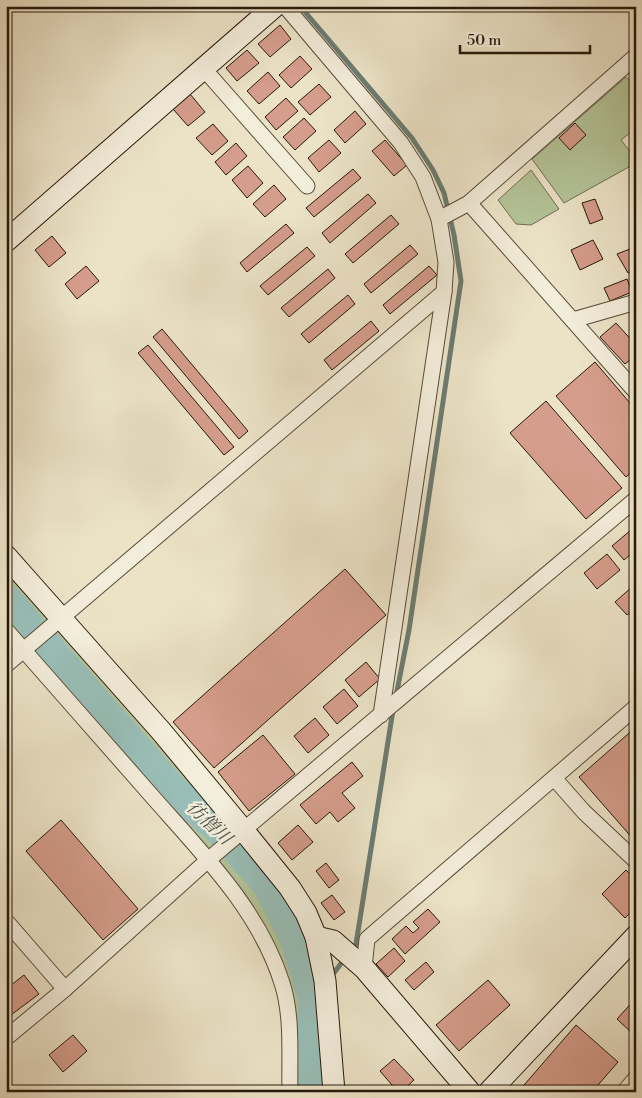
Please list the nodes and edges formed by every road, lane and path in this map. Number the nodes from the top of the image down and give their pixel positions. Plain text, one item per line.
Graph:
1 (275, 6) edge
2 (285, 6) edge
3 (636, 56) edge
4 (204, 69) junction
5 (307, 186) dead end
6 (469, 202) junction
7 (439, 219) junction
8 (6, 241) edge
9 (444, 292) junction
10 (636, 302) edge
11 (574, 320) junction
12 (636, 392) edge
13 (636, 498) edge
14 (6, 556) edge
15 (60, 618) junction
16 (6, 630) edge
17 (24, 650) junction
18 (6, 665) edge
19 (636, 707) edge
20 (381, 715) junction
21 (554, 778) junction
22 (244, 831) junction
23 (208, 860) junction
24 (636, 861) edge
25 (6, 921) edge
26 (636, 936) edge
27 (316, 937) junction
28 (364, 968) junction
29 (65, 989) junction
30 (6, 1038) edge
31 (636, 1078) edge
32 (290, 1092) edge
33 (334, 1092) edge
34 (470, 1092) edge
35 (490, 1092) edge
36 (624, 1092) edge

1 - 4 street
2 - 7 street
3 - 6 street
4 - 5 street
4 - 8 street
6 - 7 street
6 - 11 street
7 - 9 street
9 - 15 street
9 - 20 street
10 - 11 street
11 - 12 street
13 - 20 street
14 - 15 street
15 - 17 street
15 - 22 street
16 - 17 street
17 - 18 street
17 - 23 street
19 - 21 street
20 - 22 street
21 - 24 street
21 - 28 street
22 - 23 street
22 - 27 street
23 - 29 street
23 - 32 street
25 - 29 street
26 - 35 street
27 - 28 street
27 - 33 street
28 - 34 street
29 - 30 street
31 - 36 street

